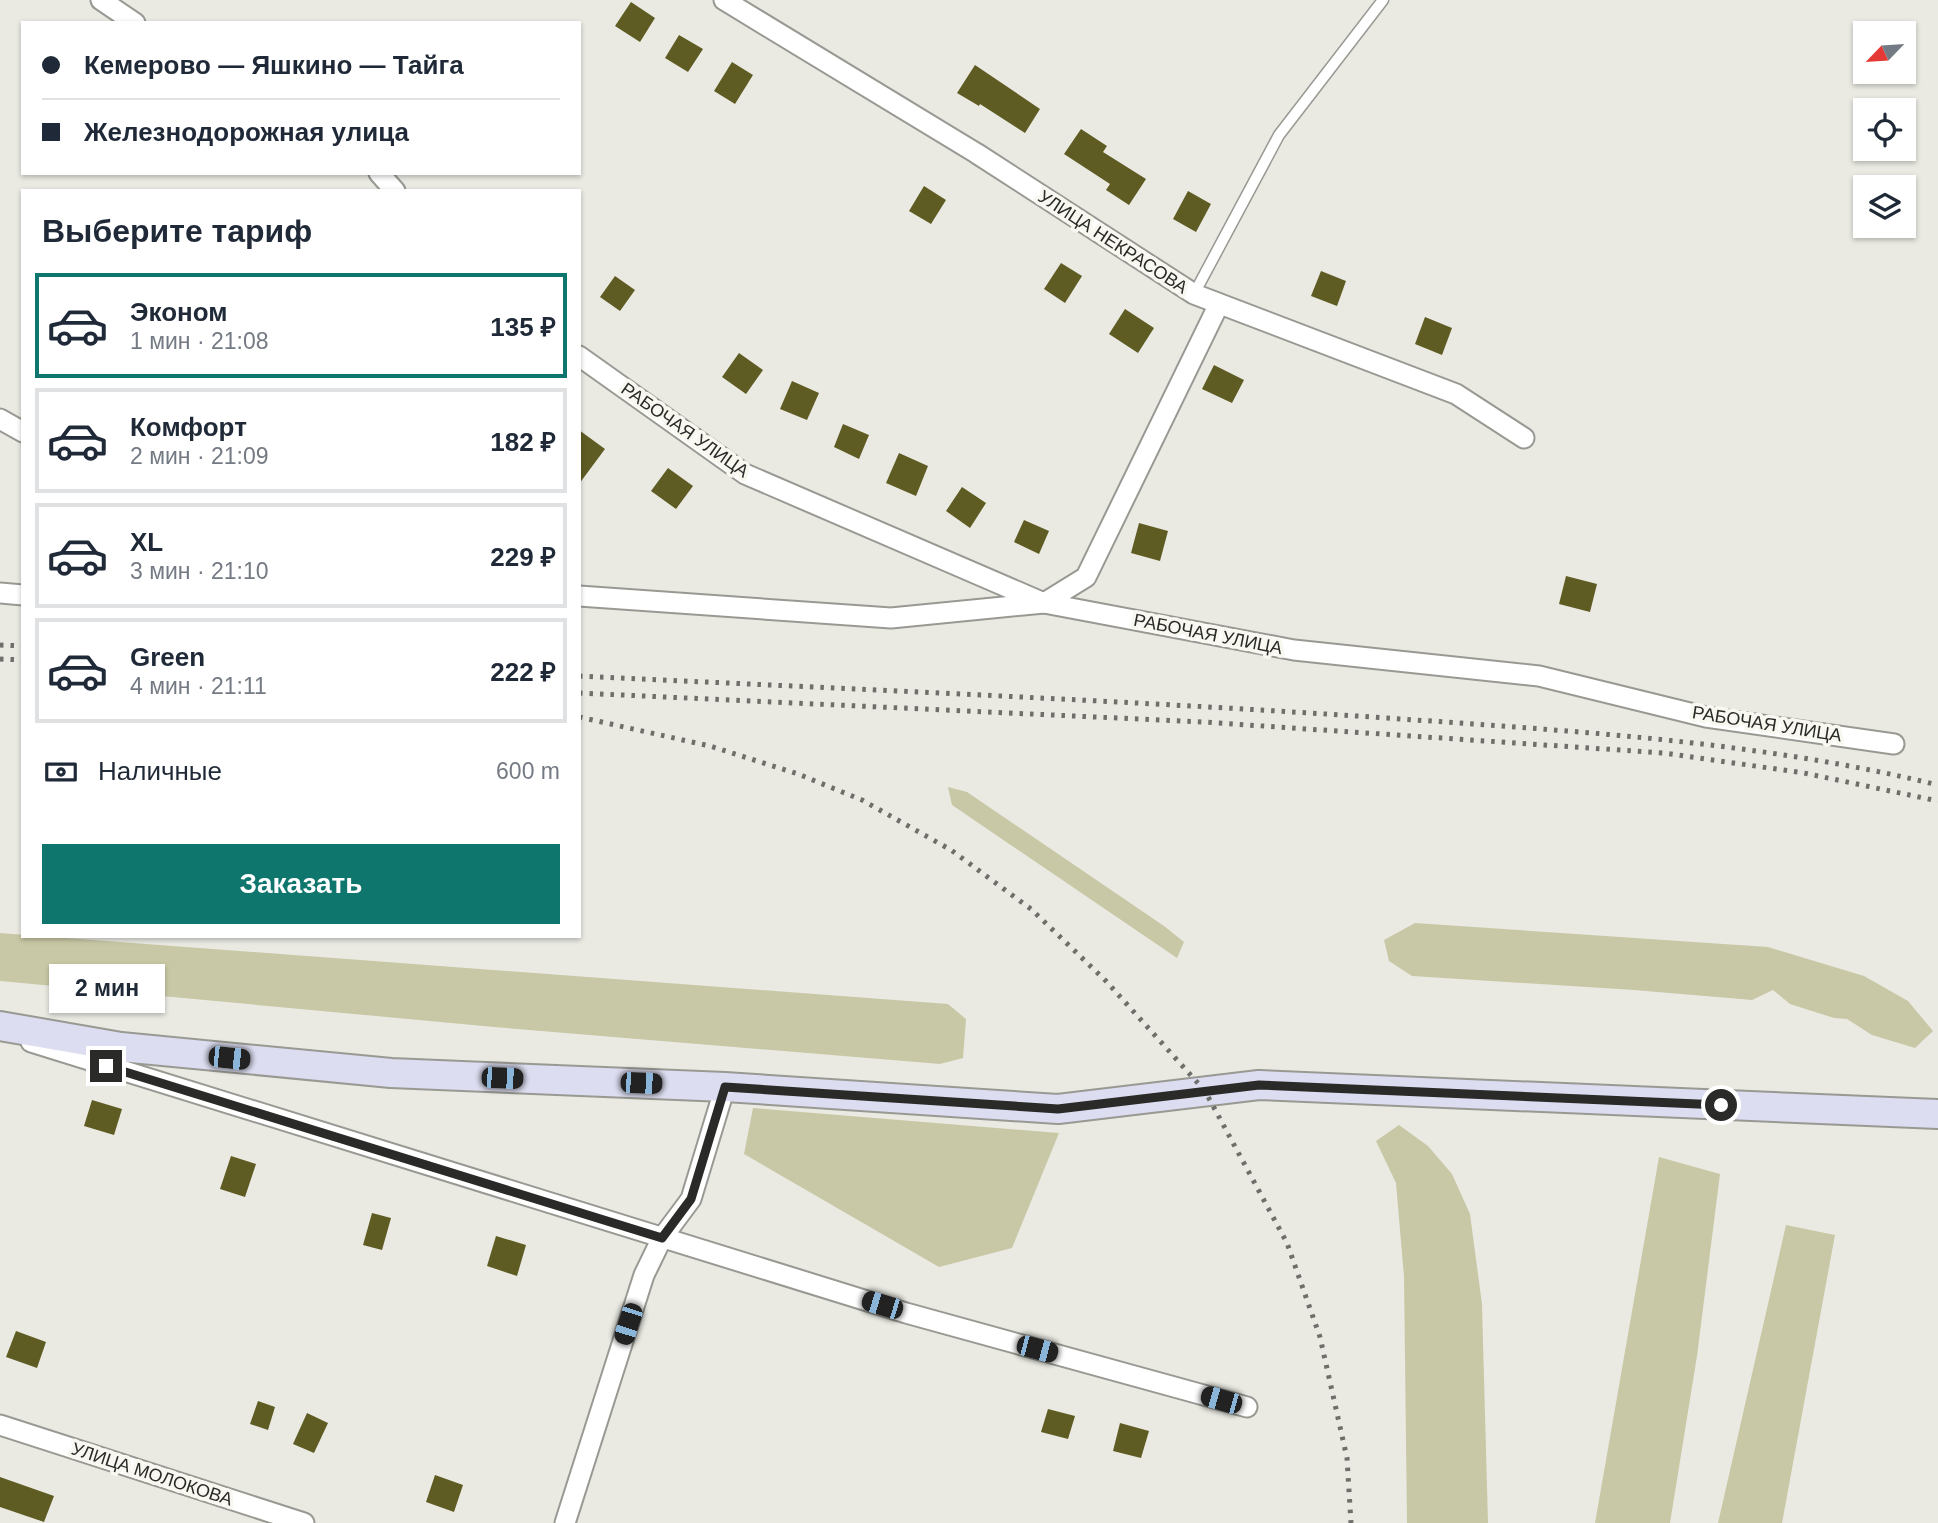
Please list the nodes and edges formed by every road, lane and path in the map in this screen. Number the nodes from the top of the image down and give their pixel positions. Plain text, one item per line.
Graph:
1 (101, 0) edge
2 (724, 0) edge
3 (1383, 0) edge
4 (132, 21) edge
5 (381, 175) edge
6 (393, 189) edge
7 (1194, 294) junction
8 (1219, 304) junction
9 (581, 357) edge
10 (0, 419) edge
11 (21, 431) edge
12 (1524, 438) dead end
13 (0, 593) edge
14 (21, 595) edge
15 (581, 596) edge
16 (1044, 603) junction
17 (1894, 744) dead end
18 (0, 1026) edge
19 (0, 1033) edge
20 (725, 1087) junction
21 (1938, 1114) edge
22 (662, 1238) junction
23 (1247, 1407) dead end
24 (0, 1425) edge
25 (304, 1523) edge
26 (565, 1523) edge

1 - 4 street
2 - 7 street, УЛИЦА НЕКРАСОВА
3 - 7 lane
5 - 6 street
7 - 8 street, УЛИЦА НЕКРАСОВА
8 - 12 street, УЛИЦА НЕКРАСОВА
8 - 16 street
9 - 16 street, РАБОЧАЯ УЛИЦА
10 - 11 street
13 - 14 street
15 - 16 street
16 - 17 street, РАБОЧАЯ УЛИЦА
18 - 20 main road
19 - 22 street
20 - 21 main road
20 - 22 street
22 - 23 street
22 - 26 street
24 - 25 street, УЛИЦА МОЛОКОВА

